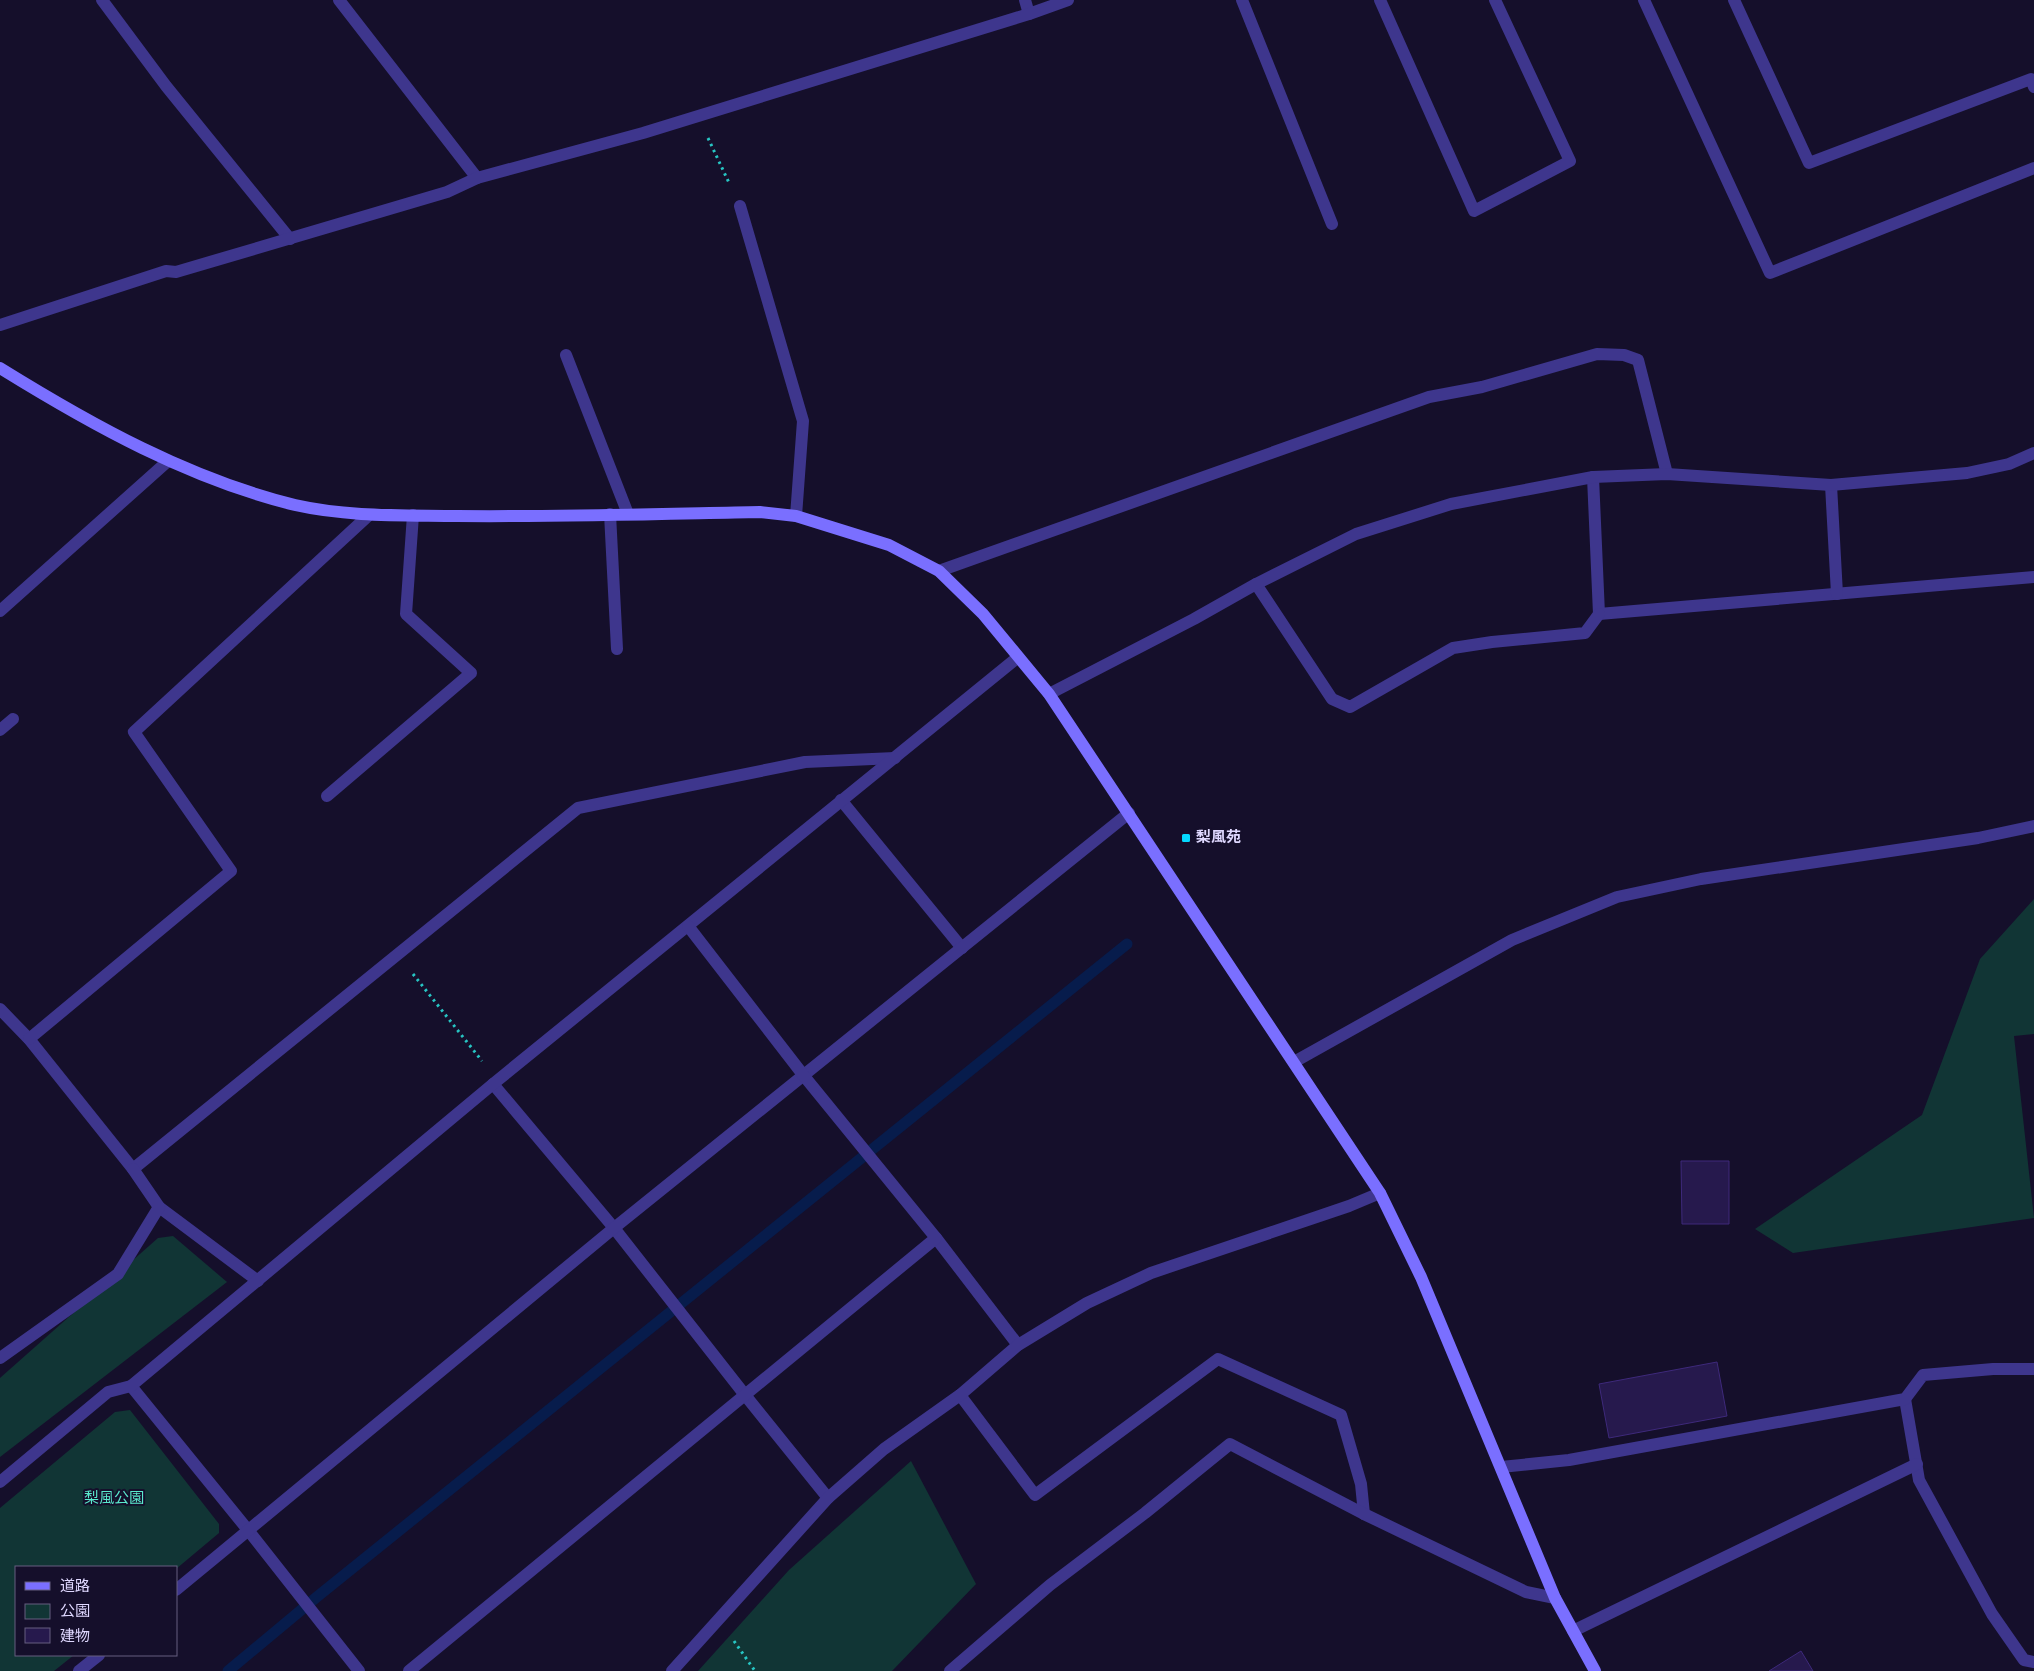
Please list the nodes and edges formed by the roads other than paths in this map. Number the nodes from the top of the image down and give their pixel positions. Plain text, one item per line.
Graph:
1 (102, 0) edge
2 (339, 0) edge
3 (1025, 0) edge
4 (1068, 0) edge
5 (1242, 0) edge
6 (1380, 0) edge
7 (1495, 0) edge
8 (1644, 0) edge
9 (1734, 0) edge
10 (1029, 14) junction
11 (2034, 87) edge
12 (2034, 168) edge
13 (477, 178) junction
14 (740, 206) road end
15 (1332, 224) dead end
16 (290, 239) junction
17 (0, 325) edge
18 (566, 355) dead end
19 (0, 368) edge
20 (2034, 453) edge
21 (168, 461) junction
22 (1667, 474) junction
23 (1592, 477) junction
24 (1831, 485) junction
25 (610, 514) junction
26 (628, 514) junction
27 (369, 515) junction
28 (413, 515) junction
29 (796, 516) junction
30 (939, 571) junction
31 (2034, 577) edge
32 (1256, 584) junction
33 (1837, 594) junction
34 (0, 611) edge
35 (1599, 614) junction
36 (617, 649) dead end
37 (1017, 658) junction
38 (1049, 694) junction
39 (13, 719) dead end
40 (0, 730) edge
41 (895, 758) junction
42 (327, 796) dead end
43 (841, 800) junction
44 (1129, 813) junction
45 (2034, 826) edge
46 (688, 926) junction
47 (962, 948) junction
48 (0, 1010) edge
49 (29, 1039) junction
50 (1294, 1062) junction
51 (804, 1076) junction
52 (493, 1084) junction
53 (132, 1169) junction
54 (1380, 1193) junction
55 (159, 1207) junction
56 (614, 1228) junction
57 (936, 1238) junction
58 (258, 1281) junction
59 (1018, 1345) junction
60 (0, 1358) edge
61 (2034, 1369) edge
62 (131, 1386) junction
63 (960, 1394) junction
64 (744, 1395) junction
65 (1905, 1399) junction
66 (1917, 1464) junction
67 (1501, 1467) junction
68 (0, 1482) edge
69 (828, 1498) junction
70 (1364, 1514) junction
71 (248, 1530) junction
72 (178, 1588) edge
73 (1555, 1598) junction
74 (1574, 1631) junction
75 (98, 1656) edge
76 (2034, 1662) edge
77 (79, 1671) edge
78 (359, 1671) edge
79 (409, 1671) edge
80 (672, 1671) edge
81 (950, 1671) edge
82 (1595, 1671) edge

1 - 16 street
2 - 13 street
3 - 10 street
4 - 10 street
5 - 15 street
6 - 7 street
8 - 12 street
9 - 11 street
10 - 13 street
13 - 16 street
14 - 29 street
16 - 17 street
18 - 26 street
19 - 21 street
20 - 24 street
21 - 27 street
21 - 34 street
22 - 23 street
22 - 24 street
22 - 30 street
23 - 32 street
23 - 35 street
24 - 33 street
25 - 26 street
25 - 28 street
25 - 36 street
26 - 29 street
27 - 28 street
27 - 49 street
28 - 42 street
29 - 30 street
30 - 37 street
31 - 33 street
32 - 35 street
32 - 38 street
33 - 35 street
37 - 38 street
37 - 41 street
38 - 44 street
39 - 40 street
41 - 43 street
41 - 53 street
43 - 46 street
43 - 47 street
44 - 47 street
44 - 50 street
45 - 50 street
46 - 51 street
46 - 52 street
47 - 51 street
48 - 49 street
49 - 53 street
50 - 54 street
51 - 56 street
51 - 57 street
52 - 56 street
52 - 58 street
53 - 55 street
54 - 59 street
54 - 67 street
55 - 58 street
55 - 60 street
56 - 64 street
56 - 71 street
57 - 59 street
57 - 64 street
58 - 62 street
59 - 63 street
61 - 65 street
62 - 68 street
62 - 71 street
63 - 69 street
63 - 70 street
64 - 69 street
64 - 79 street
65 - 66 street
65 - 67 street
66 - 74 street
66 - 76 street
67 - 73 street
69 - 80 street
70 - 73 street
70 - 81 street
71 - 72 street
71 - 78 street
73 - 74 street
74 - 82 street
75 - 77 street

